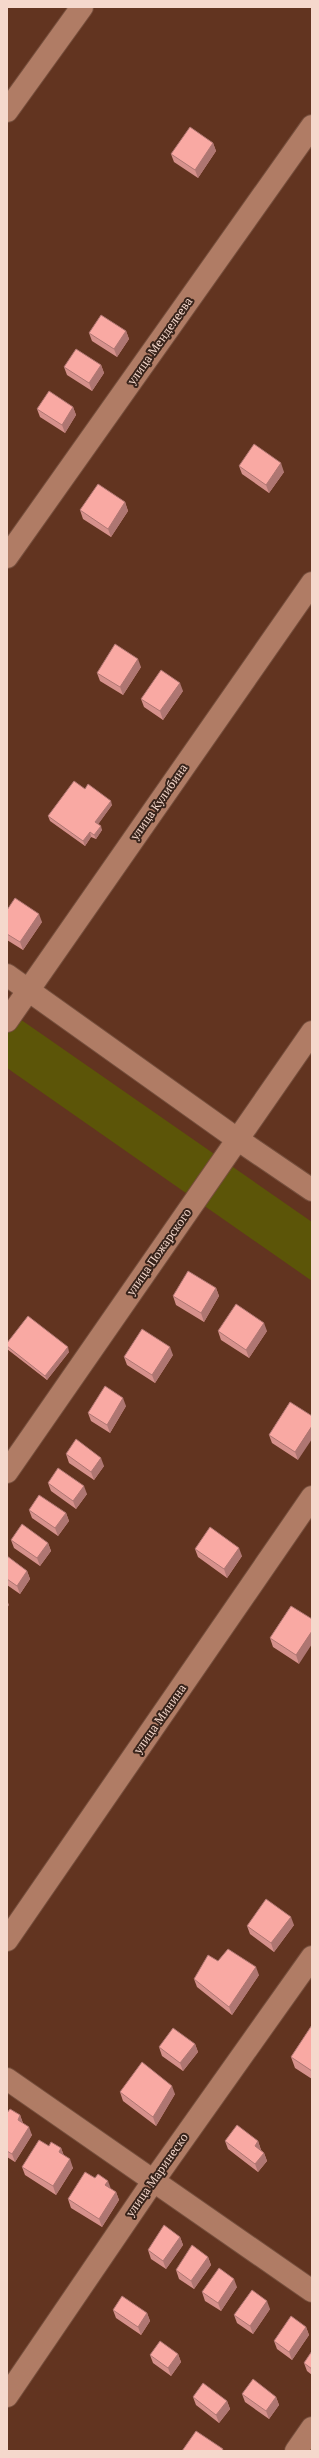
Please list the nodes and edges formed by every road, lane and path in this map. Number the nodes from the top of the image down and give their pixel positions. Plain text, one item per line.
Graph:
1 (82, 7) edge
2 (7, 112) edge
3 (312, 126) edge
4 (7, 557) edge
5 (312, 583) edge
6 (7, 976) edge
7 (28, 990) junction
8 (7, 1021) edge
9 (312, 1032) edge
10 (236, 1139) junction
11 (312, 1190) edge
12 (7, 1472) edge
13 (312, 1498) edge
14 (7, 1940) edge
15 (312, 1957) edge
16 (7, 2079) edge
17 (154, 2180) junction
18 (312, 2290) edge
19 (7, 2396) edge
20 (312, 2428) edge
21 (296, 2451) edge

1 - 2 street
3 - 4 street, улица Менделеева
5 - 7 street, улица Кулибина
6 - 7 street
7 - 8 street, улица Кулибина
7 - 10 street
9 - 10 street, улица Пожарского
10 - 11 street
10 - 12 street, улица Пожарского
13 - 14 street, улица Минина
15 - 17 street, улица Маринеско
16 - 17 street
17 - 18 street
17 - 19 street, улица Маринеско
20 - 21 street

